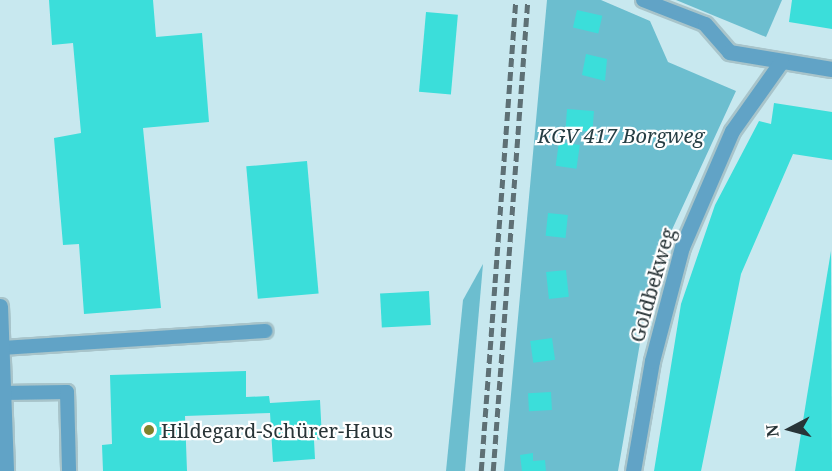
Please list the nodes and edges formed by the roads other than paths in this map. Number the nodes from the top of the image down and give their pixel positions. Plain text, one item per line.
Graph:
1 (643, 0) edge
2 (705, 24) joint
3 (781, 62) junction
4 (832, 69) edge
5 (0, 306) edge
6 (265, 331) dead end
7 (1, 348) edge
8 (3, 393) junction
9 (6, 471) edge
10 (69, 471) edge
11 (633, 471) edge

1 - 2 lane
2 - 3 street
3 - 4 street
3 - 11 street, Goldbekweg
5 - 7 street
6 - 7 lane
7 - 8 street
8 - 9 street
8 - 10 lane

